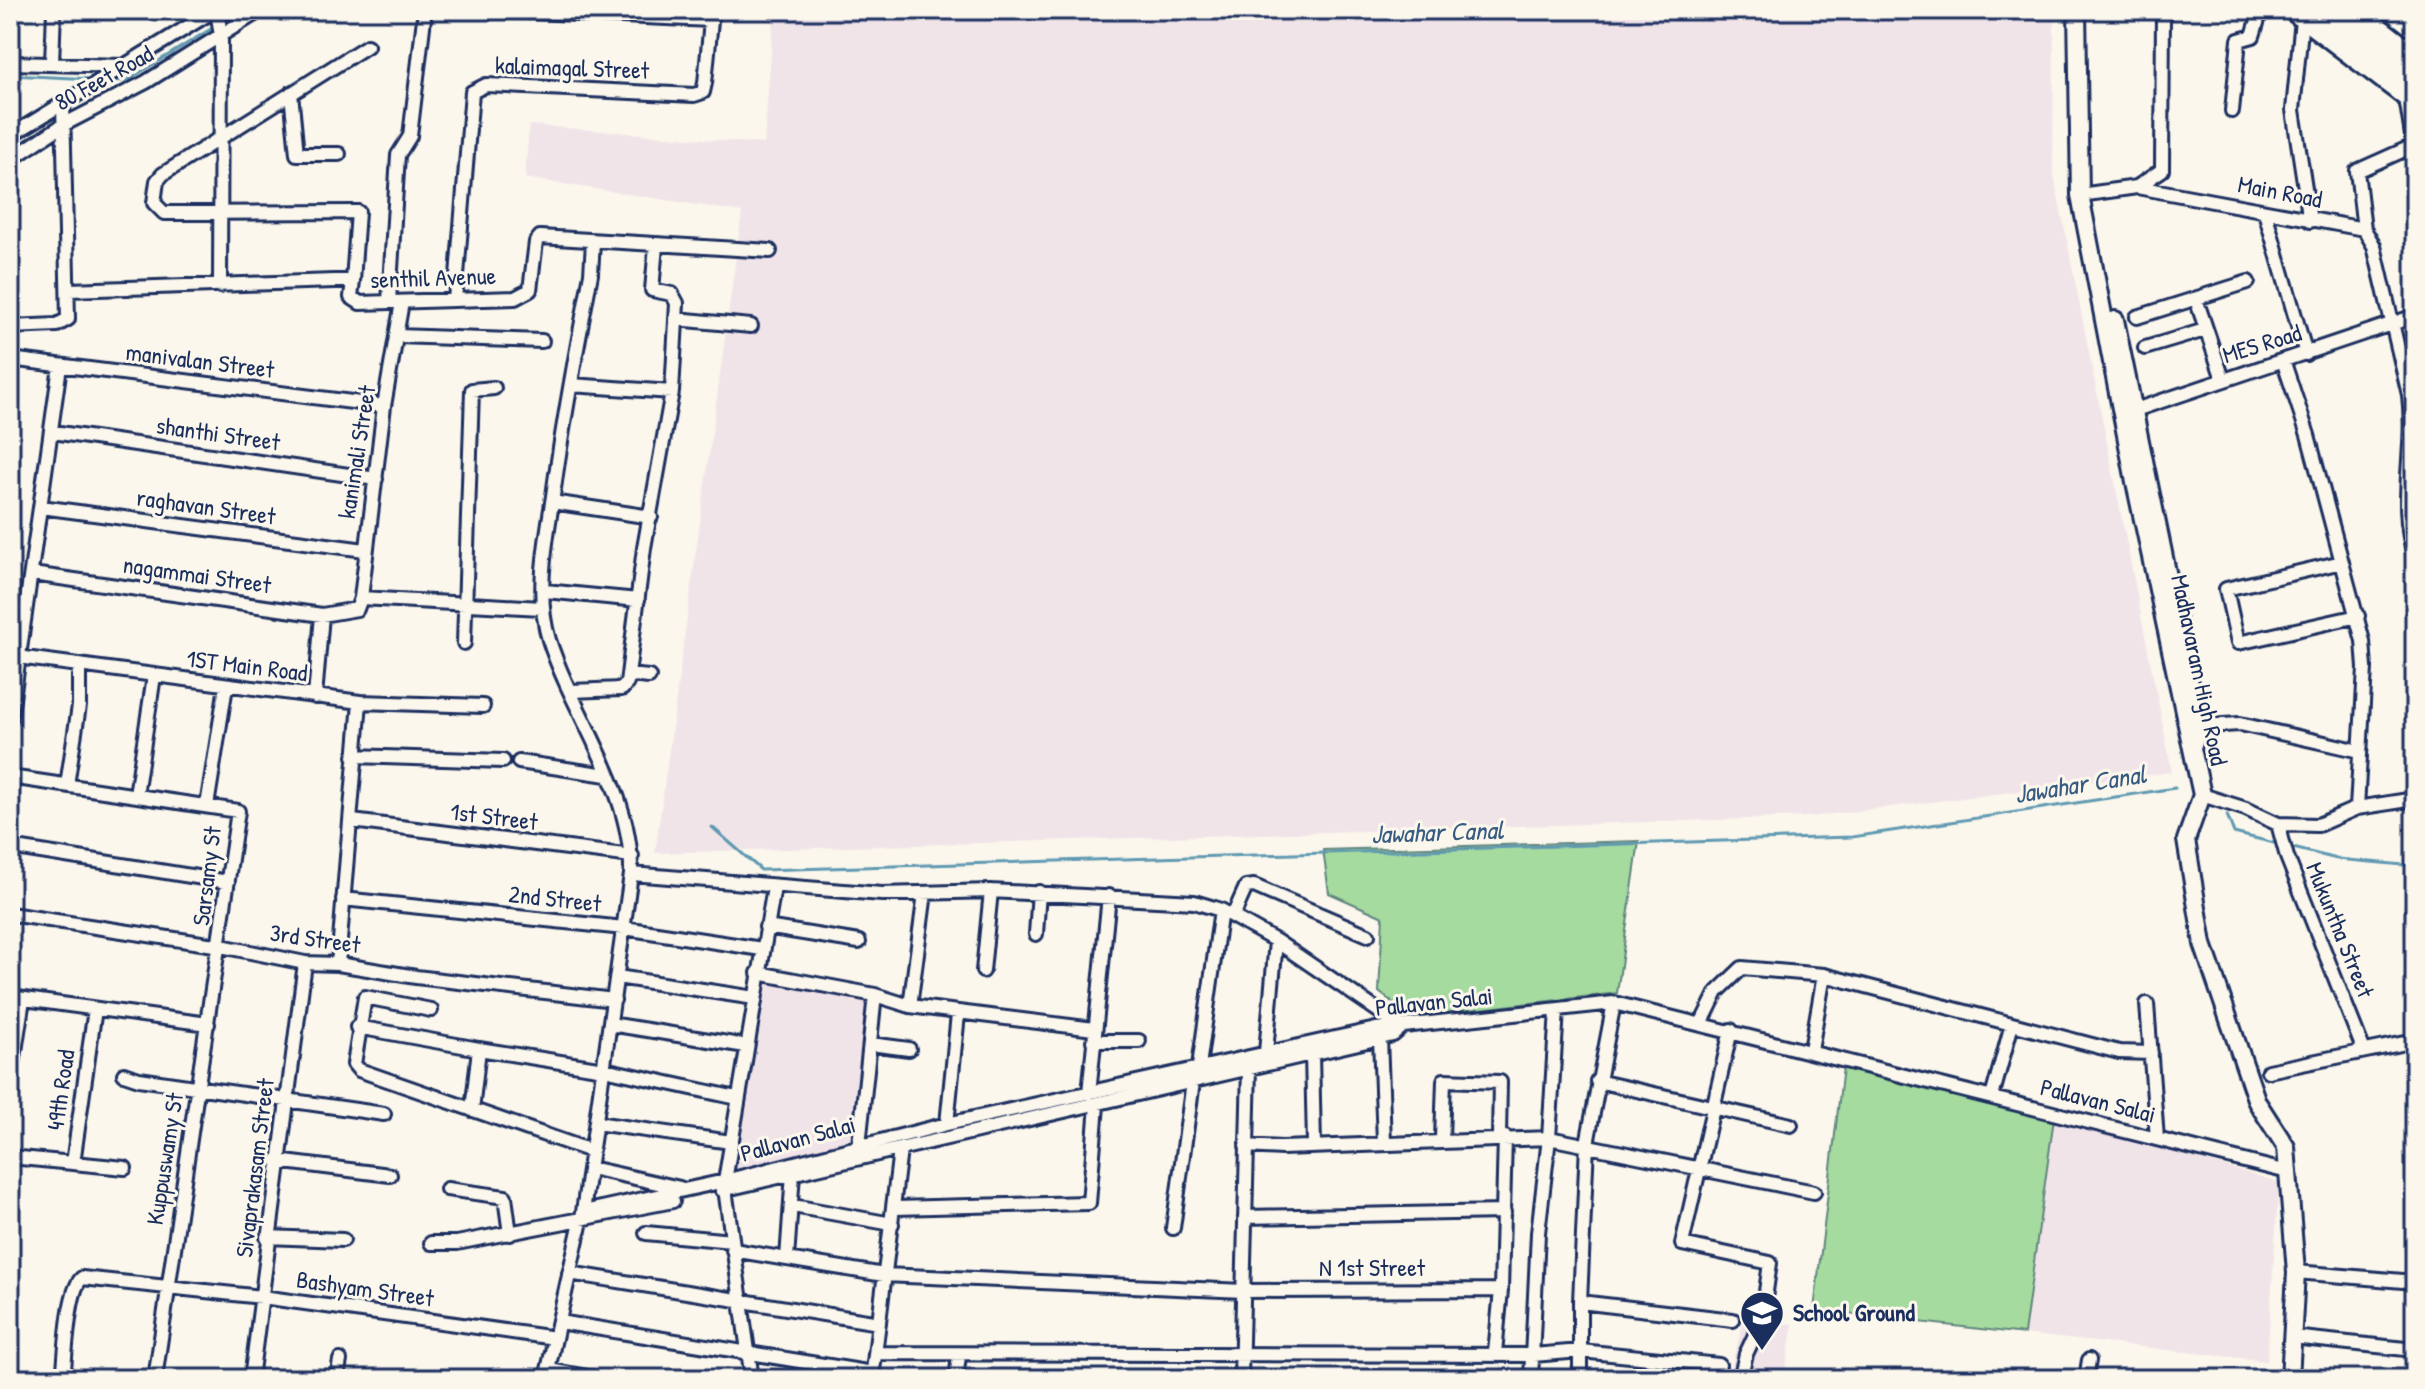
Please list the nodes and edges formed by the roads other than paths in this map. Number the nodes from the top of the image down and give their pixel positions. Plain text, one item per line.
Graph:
1 (54, 10) edge
2 (261, 10) edge
3 (425, 10) edge
4 (489, 10) edge
5 (2077, 10) edge
6 (2087, 10) edge
7 (2163, 10) edge
8 (2261, 10) edge
9 (2336, 10) edge
10 (516, 11) edge
11 (2302, 13) edge
12 (712, 15) edge
13 (219, 21) edge
14 (2354, 24) edge
15 (367, 46) dead end
16 (2415, 54) edge
17 (10, 63) edge
18 (52, 63) junction
19 (119, 69) junction
20 (2415, 72) edge
21 (291, 93) junction
22 (2412, 97) edge
23 (63, 104) junction
24 (2232, 111) dead end
25 (63, 125) junction
26 (10, 136) edge
27 (219, 140) junction
28 (2414, 150) edge
29 (339, 154) dead end
30 (10, 160) edge
31 (2137, 187) junction
32 (2085, 194) junction
33 (2265, 212) junction
34 (219, 214) junction
35 (2310, 221) junction
36 (2364, 229) junction
37 (593, 242) junction
38 (656, 246) junction
39 (770, 251) dead end
40 (353, 281) junction
41 (2248, 282) dead end
42 (220, 286) junction
43 (69, 290) junction
44 (2196, 299) junction
45 (455, 300) junction
46 (395, 302) junction
47 (2415, 316) edge
48 (2137, 317) dead end
49 (676, 319) junction
50 (2393, 323) junction
51 (751, 326) dead end
52 (10, 327) edge
53 (2205, 330) junction
54 (397, 336) junction
55 (542, 341) dead end
56 (2145, 348) dead end
57 (2306, 354) junction
58 (10, 359) edge
59 (2283, 360) junction
60 (60, 366) junction
61 (2223, 379) junction
62 (571, 385) junction
63 (494, 388) dead end
64 (672, 392) junction
65 (384, 406) junction
66 (2129, 413) junction
67 (53, 432) junction
68 (376, 479) junction
69 (552, 502) junction
70 (41, 507) junction
71 (651, 517) junction
72 (365, 550) junction
73 (2415, 558) edge
74 (2342, 562) junction
75 (32, 574) junction
76 (545, 591) junction
77 (638, 600) junction
78 (359, 603) junction
79 (463, 606) junction
80 (542, 608) junction
81 (322, 615) junction
82 (2358, 616) junction
83 (464, 643) dead end
84 (16, 657) edge
85 (79, 666) junction
86 (628, 675) junction
87 (154, 676) junction
88 (649, 677) dead end
89 (226, 686) junction
90 (571, 691) junction
91 (315, 697) junction
92 (360, 702) junction
93 (483, 706) dead end
94 (10, 720) edge
95 (2193, 727) junction
96 (2360, 751) junction
97 (354, 756) junction
98 (503, 761) dead end
99 (519, 762) dead end
100 (607, 775) junction
101 (10, 777) edge
102 (67, 785) junction
103 (136, 795) junction
104 (2202, 795) junction
105 (2415, 799) edge
106 (207, 806) junction
107 (2357, 808) junction
108 (352, 821) junction
109 (2278, 824) junction
110 (10, 847) edge
111 (632, 856) junction
112 (631, 874) junction
113 (228, 882) junction
114 (774, 887) junction
115 (991, 891) junction
116 (1039, 892) junction
117 (925, 893) junction
118 (1109, 896) junction
119 (343, 899) junction
120 (1221, 910) junction
121 (10, 914) edge
122 (1233, 916) junction
123 (766, 927) junction
124 (624, 928) junction
125 (1036, 934) dead end
126 (1368, 935) dead end
127 (1276, 941) junction
128 (859, 942) dead end
129 (221, 946) junction
130 (762, 949) junction
131 (305, 963) junction
132 (338, 964) junction
133 (983, 971) dead end
134 (758, 973) junction
135 (1824, 975) junction
136 (617, 977) junction
137 (875, 995) junction
138 (16, 998) edge
139 (755, 998) junction
140 (614, 1000) junction
141 (1614, 1003) junction
142 (2147, 1004) dead end
143 (910, 1006) junction
144 (95, 1009) junction
145 (431, 1010) dead end
146 (1557, 1010) junction
147 (958, 1014) junction
148 (1702, 1022) junction
149 (208, 1024) junction
150 (610, 1024) junction
151 (2012, 1024) junction
152 (357, 1027) junction
153 (1402, 1027) junction
154 (1731, 1030) junction
155 (1093, 1035) junction
156 (1380, 1038) junction
157 (1139, 1041) dead end
158 (2415, 1041) edge
159 (870, 1044) junction
160 (746, 1046) junction
161 (479, 1049) junction
162 (909, 1049) dead end
163 (1811, 1050) junction
164 (2364, 1051) junction
165 (1266, 1052) junction
166 (1312, 1053) junction
167 (2151, 1053) junction
168 (1199, 1066) junction
169 (1249, 1068) junction
170 (604, 1069) junction
171 (2268, 1071) dead end
172 (124, 1074) dead end
173 (1597, 1081) junction
174 (1193, 1082) junction
175 (10, 1084) edge
176 (199, 1087) junction
177 (1089, 1093) junction
178 (1992, 1097) junction
179 (737, 1098) junction
180 (286, 1100) junction
181 (1097, 1105) junction
182 (1711, 1108) junction
183 (472, 1110) junction
184 (384, 1114) dead end
185 (596, 1123) junction
186 (947, 1124) junction
187 (1791, 1125) dead end
188 (1502, 1137) junction
189 (1549, 1138) junction
190 (1442, 1139) junction
191 (2157, 1139) junction
192 (731, 1142) junction
193 (1384, 1142) junction
194 (1587, 1144) junction
195 (859, 1145) junction
196 (1246, 1146) junction
197 (1314, 1146) junction
198 (900, 1150) junction
199 (591, 1151) junction
200 (10, 1157) edge
201 (277, 1161) junction
202 (73, 1163) junction
203 (125, 1168) dead end
204 (590, 1168) junction
205 (1698, 1168) junction
206 (2288, 1172) junction
207 (793, 1173) junction
208 (390, 1175) dead end
209 (725, 1185) junction
210 (447, 1189) dead end
211 (685, 1189) junction
212 (1814, 1192) dead end
213 (793, 1206) junction
214 (895, 1208) junction
215 (1504, 1212) junction
216 (582, 1217) junction
217 (1245, 1217) junction
218 (892, 1224) junction
219 (1173, 1228) dead end
220 (646, 1233) dead end
221 (510, 1234) junction
222 (267, 1237) junction
223 (343, 1240) dead end
224 (431, 1243) dead end
225 (733, 1246) junction
226 (787, 1259) junction
227 (2296, 1272) junction
228 (569, 1273) junction
229 (884, 1275) junction
230 (2415, 1282) edge
231 (168, 1286) junction
232 (1501, 1290) junction
233 (1244, 1291) junction
234 (262, 1297) junction
235 (739, 1301) junction
236 (1580, 1302) junction
237 (1733, 1320) dead end
238 (559, 1322) junction
239 (879, 1323) junction
240 (2292, 1337) junction
241 (555, 1338) junction
242 (2415, 1350) edge
243 (1581, 1351) junction
244 (877, 1353) junction
245 (1495, 1353) junction
246 (748, 1354) junction
247 (1533, 1355) junction
248 (959, 1356) junction
249 (1242, 1356) junction
250 (340, 1360) dead end
251 (2089, 1360) dead end
252 (1719, 1365) dead end
253 (547, 1374) edge
254 (873, 1376) edge
255 (63, 1379) edge
256 (155, 1379) edge
257 (251, 1379) edge
258 (337, 1379) edge
259 (599, 1379) edge
260 (752, 1379) edge
261 (956, 1379) edge
262 (1241, 1379) edge
263 (1531, 1379) edge
264 (1580, 1379) edge
265 (1740, 1379) edge
266 (2086, 1379) edge
267 (2292, 1379) edge

1 - 18 street
2 - 13 street, 80 Feet Road
3 - 46 street, kanimali Street
4 - 10 street
5 - 32 main road
6 - 32 main road
7 - 31 street
8 - 24 street
9 - 14 main road
10 - 12 street
11 - 14 main road
11 - 22 main road
11 - 35 street
12 - 45 street, kalaimagal Street
13 - 19 street, 80 Feet Road
13 - 25 street, 80 Feet Road
13 - 27 street
14 - 16 main road
14 - 20 main road
14 - 22 main road
15 - 21 street
17 - 18 street
18 - 19 street
19 - 23 street, 80 Feet Road
21 - 27 street
21 - 29 street
22 - 28 street
23 - 25 street
23 - 26 street, 80 Feet Road
25 - 30 street, 80 Feet Road
25 - 43 street
27 - 34 street
27 - 34 street
28 - 36 street
31 - 32 street, Main Road
31 - 33 street, Main Road
32 - 66 main road
33 - 35 street, Main Road
33 - 57 street
34 - 40 street
34 - 42 street
35 - 36 street, Main Road
36 - 50 street
37 - 38 street, senthil Avenue
37 - 45 street, senthil Avenue
37 - 62 street
38 - 39 street, senthil Avenue
38 - 49 street
40 - 42 street, senthil Avenue
40 - 46 street, senthil Avenue
41 - 44 street
42 - 43 street, senthil Avenue
43 - 52 street
44 - 48 street
44 - 53 street
45 - 46 street, senthil Avenue
46 - 54 street, kanimali Street
47 - 50 street, MES Road
49 - 51 street
49 - 64 street
50 - 57 street, MES Road
50 - 73 street
53 - 56 street
53 - 61 street
54 - 55 street
54 - 65 street, kanimali Street
57 - 59 street, MES Road
58 - 60 street, manivalan Street
59 - 61 street, MES Road
59 - 74 street
60 - 65 street, manivalan Street
60 - 67 street
61 - 66 street, MES Road
62 - 64 street
62 - 69 street
63 - 79 street
64 - 71 street
65 - 68 street, kanimali Street
66 - 95 main road
67 - 68 street, shanthi Street
67 - 70 street
68 - 72 street, kanimali Street
69 - 71 street
69 - 76 street
70 - 72 street, raghavan Street
70 - 75 street
71 - 77 street
72 - 78 street, kanimali Street
74 - 82 street
74 - 82 street
75 - 81 street, nagammai Street
75 - 84 street
76 - 77 street
76 - 80 street
77 - 86 street
78 - 79 street, nagammai Street
78 - 81 street, nagammai Street
79 - 80 street, nagammai Street
79 - 83 street
80 - 90 street
81 - 91 street
82 - 96 street
84 - 85 street, 1ST Main Road
84 - 94 street
85 - 87 street, 1ST Main Road
85 - 102 street
86 - 88 street
86 - 90 street
87 - 89 street, 1ST Main Road
87 - 103 street
89 - 91 street, 1ST Main Road
89 - 106 street
90 - 100 street
91 - 92 street, 1ST Main Road
92 - 93 street, 1ST Main Road
92 - 97 street
95 - 96 street
95 - 104 main road, Madhavaram High Road
96 - 107 street
97 - 98 street
97 - 108 street
99 - 100 street
100 - 111 street
101 - 102 street
102 - 103 street
103 - 106 street
104 - 109 street
104 - 206 main road, Madhavaram High Road
105 - 107 street
106 - 113 street, Sarsamy St
107 - 109 street
108 - 111 street, 1st Street
108 - 119 street
109 - 164 street, Mukuntha Street
110 - 113 street
111 - 112 street
112 - 114 street
112 - 124 street
113 - 129 street, Sarsamy St
114 - 117 street
114 - 123 street
115 - 116 street
115 - 117 street
115 - 133 street
116 - 118 street
116 - 125 street
117 - 143 street
118 - 120 street
118 - 155 street
119 - 124 street, 2nd Street
119 - 132 street
120 - 122 street
120 - 168 street
121 - 129 street, 3rd Street
122 - 126 street
122 - 127 street
123 - 128 street
123 - 130 street
124 - 130 street, 2nd Street
124 - 136 street
127 - 153 street
127 - 165 street
129 - 131 street, 3rd Street
129 - 149 street, Kuppuswamy St
130 - 134 street
131 - 132 street, 3rd Street
131 - 180 street, Sivaprakasam Street
132 - 140 street, 3rd Street
134 - 137 street
134 - 139 street
135 - 148 street
135 - 151 street
135 - 163 street
136 - 139 street
136 - 140 street
137 - 143 street
137 - 159 street
138 - 144 street
138 - 175 street
139 - 160 street
140 - 150 street
141 - 146 street, Pallavan Salai
141 - 148 street, Pallavan Salai
141 - 173 street
142 - 167 street
143 - 147 street
144 - 149 street
144 - 202 street, 49th Road
145 - 152 street
146 - 153 street, Pallavan Salai
146 - 189 street
147 - 155 street
147 - 186 street
148 - 154 street, Pallavan Salai
149 - 176 street, Kuppuswamy St
150 - 160 street
150 - 170 street
151 - 167 street
151 - 178 street
152 - 161 street
152 - 183 street
153 - 156 street
153 - 165 street, Pallavan Salai
154 - 163 street, Pallavan Salai
154 - 182 street
155 - 157 street
155 - 177 street
156 - 166 street
156 - 193 street
158 - 164 street
159 - 162 street
159 - 195 street
160 - 179 street
161 - 170 street
161 - 183 street
163 - 178 street, Pallavan Salai
164 - 171 street
165 - 168 street, Pallavan Salai
166 - 169 street
166 - 197 street
167 - 191 street
168 - 177 street, Pallavan Salai
169 - 174 street
169 - 196 street
170 - 179 street
170 - 185 street
172 - 176 street
173 - 182 street
173 - 194 street
174 - 181 street
174 - 219 street
176 - 180 street
176 - 231 street, Kuppuswamy St
177 - 186 street, Pallavan Salai
178 - 191 street, Pallavan Salai
179 - 192 street
180 - 184 street
180 - 201 street, Sivaprakasam Street
181 - 198 street
181 - 214 street
182 - 187 street
182 - 205 street
183 - 199 street
185 - 192 street
185 - 199 street
186 - 195 street, Pallavan Salai
188 - 189 street
188 - 190 street
188 - 190 street
188 - 215 street
189 - 194 street
189 - 247 street
190 - 193 street
191 - 206 street, Pallavan Salai
192 - 209 street
193 - 197 street
194 - 205 street
194 - 236 street
195 - 209 street, Pallavan Salai
196 - 197 street
196 - 217 street
198 - 207 street
198 - 214 street
199 - 204 street
200 - 202 street, 49th Road
201 - 208 street
201 - 222 street, Sivaprakasam Street
202 - 203 street
204 - 211 street
204 - 216 street
205 - 212 street
205 - 265 street
206 - 227 main road, Madhavaram High Road
207 - 209 street
207 - 213 street
209 - 211 street, Pallavan Salai
209 - 216 street
209 - 225 street
210 - 221 street
211 - 216 street, Pallavan Salai
213 - 218 street
213 - 226 street
214 - 218 street
215 - 217 street
215 - 232 street
216 - 221 street
216 - 228 street
217 - 233 street
218 - 229 street
220 - 225 street, N 1st Street
221 - 224 street
222 - 223 street
222 - 234 street, Sivaprakasam Street
225 - 226 street, N 1st Street
225 - 235 street
226 - 229 street, N 1st Street
227 - 230 street
227 - 240 main road, Madhavaram High Road
228 - 235 street
228 - 238 street
229 - 233 street, N 1st Street
229 - 239 street
231 - 234 street, Bashyam Street
231 - 255 street, Bashyam Street
231 - 256 street, Kuppuswamy St
232 - 233 street, N 1st Street
232 - 245 street
233 - 249 street
234 - 241 street, Bashyam Street
234 - 257 street, Sivaprakasam Street
235 - 239 street
235 - 246 street
236 - 237 street
236 - 243 street
238 - 241 street
238 - 246 street
239 - 244 street
240 - 242 street
240 - 267 main road, Madhavaram High Road
241 - 253 street
243 - 247 street
243 - 252 street
243 - 264 street
244 - 248 street
244 - 254 street
245 - 247 street
245 - 249 street
246 - 254 street
246 - 260 street
247 - 263 street
248 - 249 street
248 - 261 street
249 - 262 street
250 - 258 street
251 - 266 street
253 - 259 street

